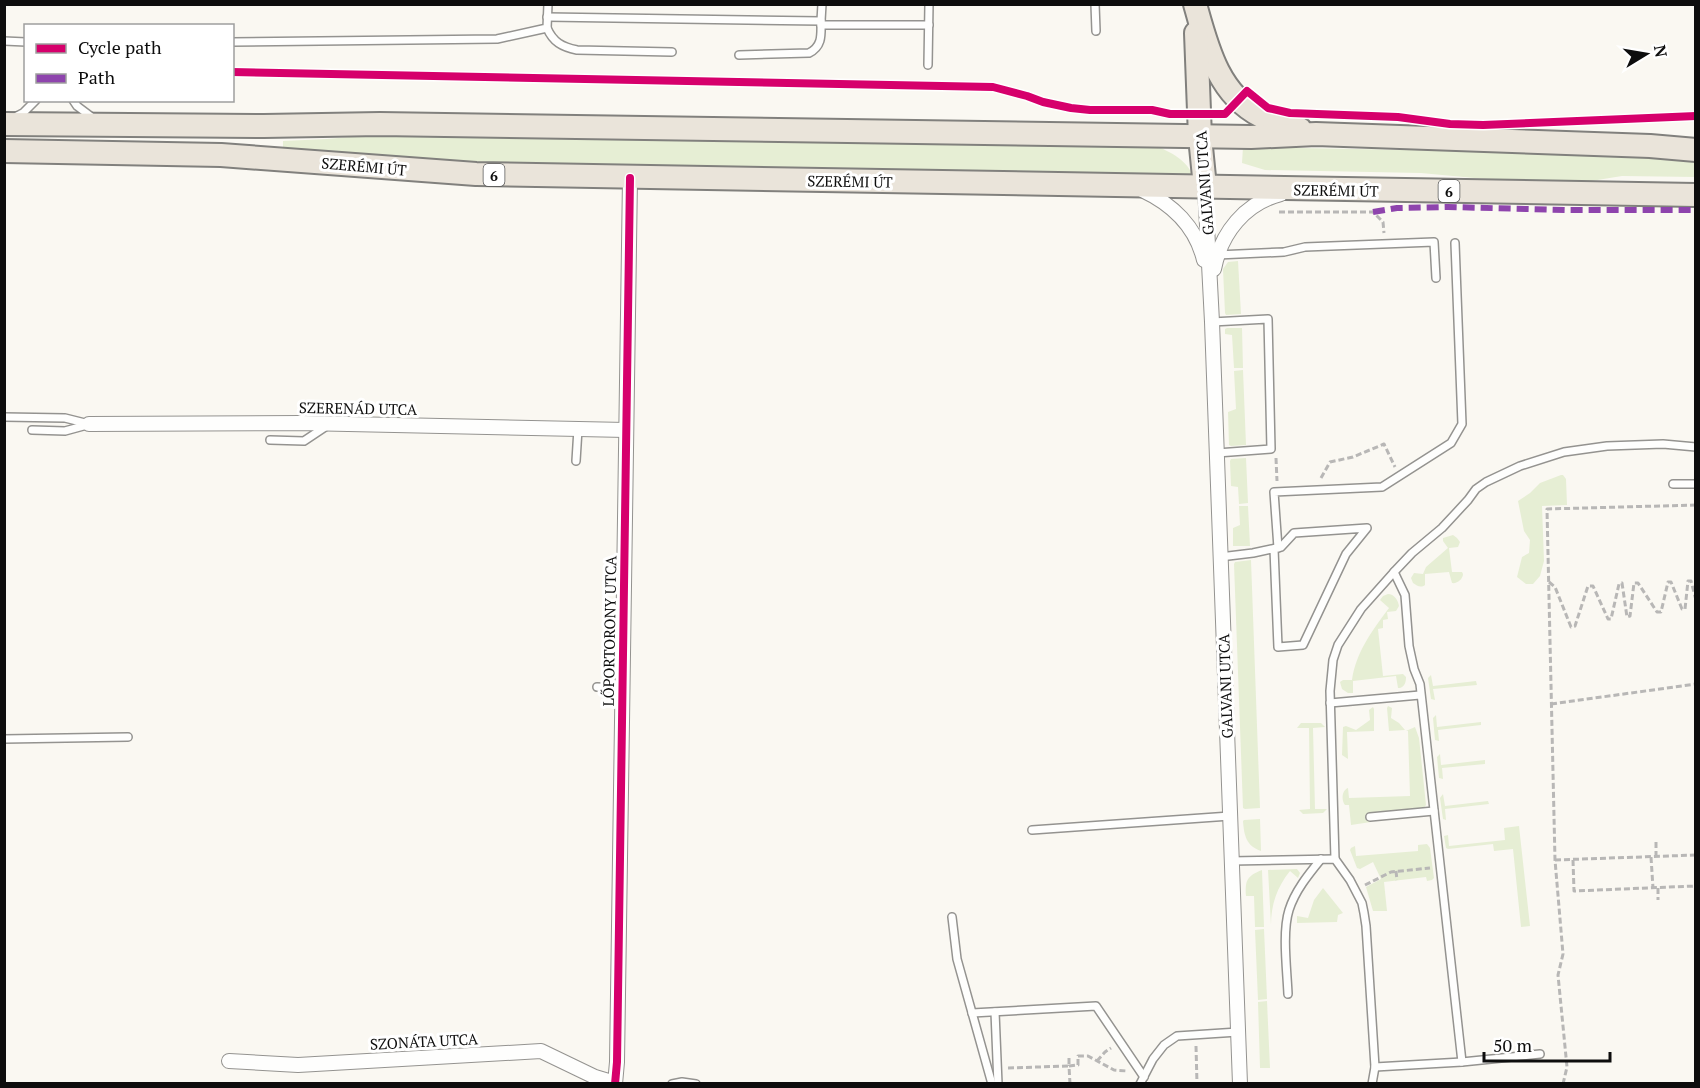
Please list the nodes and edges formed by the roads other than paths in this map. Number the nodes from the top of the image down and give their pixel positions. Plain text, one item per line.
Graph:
1 (548, 4) edge
2 (822, 4) edge
3 (929, 4) edge
4 (1095, 4) edge
5 (1195, 4) edge
6 (548, 17) junction
7 (821, 23) junction
8 (929, 25) junction
9 (547, 28) junction
10 (1096, 31) dead end
11 (4, 41) edge
12 (234, 42) edge
13 (24, 43) edge
14 (672, 52) dead end
15 (738, 55) dead end
16 (928, 65) dead end
17 (34, 102) edge
18 (74, 102) edge
19 (4, 123) edge
20 (102, 125) junction
21 (1316, 134) junction
22 (1200, 137) junction
23 (1695, 150) edge
24 (4, 152) edge
25 (630, 178) junction
26 (1133, 186) junction
27 (1205, 187) junction
28 (1303, 189) junction
29 (1695, 195) edge
30 (1455, 243) dead end
31 (1217, 255) junction
32 (1436, 278) dead end
33 (1210, 289) junction
34 (1212, 322) junction
35 (4, 417) edge
36 (89, 424) junction
37 (330, 424) junction
38 (578, 429) junction
39 (32, 430) dead end
40 (626, 430) junction
41 (270, 440) dead end
42 (1695, 447) edge
43 (1216, 453) junction
44 (576, 461) dead end
45 (1673, 484) dead end
46 (1695, 484) edge
47 (1276, 548) junction
48 (1220, 556) junction
49 (1394, 572) junction
50 (597, 687) dead end
51 (622, 688) junction
52 (1420, 695) junction
53 (1330, 703) junction
54 (128, 737) dead end
55 (4, 739) edge
56 (1434, 812) junction
57 (1230, 816) junction
58 (1370, 818) dead end
59 (1032, 830) dead end
60 (1321, 859) junction
61 (1335, 859) junction
62 (1232, 861) junction
63 (952, 917) dead end
64 (1288, 994) dead end
65 (995, 1012) junction
66 (972, 1013) junction
67 (1238, 1032) junction
68 (1540, 1054) dead end
69 (229, 1061) dead end
70 (1462, 1062) junction
71 (1375, 1067) junction
72 (1142, 1077) edge
73 (615, 1083) edge
74 (672, 1083) edge
75 (696, 1083) edge
76 (992, 1083) edge
77 (998, 1083) edge
78 (1240, 1083) edge
79 (1372, 1083) edge

1 - 6 lane
2 - 7 lane
3 - 8 lane
4 - 10 lane
5 - 21 main road
5 - 22 main road, GALVANI UTCA
6 - 7 lane
6 - 9 lane
7 - 8 lane
7 - 15 lane
8 - 16 lane
9 - 12 lane
9 - 14 lane
11 - 13 lane
17 - 19 lane
18 - 20 lane
19 - 20 main road
20 - 22 main road
21 - 22 main road
21 - 23 main road
22 - 27 main road, GALVANI UTCA
24 - 25 main road, SZERÉMI ÚT / 6
25 - 26 main road, SZERÉMI ÚT / 6
25 - 40 street, LŐPORTORONY UTCA
26 - 27 main road, SZERÉMI ÚT / 6
26 - 33 street, GALVANI UTCA
27 - 28 main road, SZERÉMI ÚT / 6
27 - 33 street, GALVANI UTCA
28 - 29 main road, SZERÉMI ÚT / 6
28 - 31 street, GALVANI UTCA
30 - 47 lane
31 - 32 lane
31 - 33 street, GALVANI UTCA
33 - 34 street, GALVANI UTCA
34 - 43 street, GALVANI UTCA
34 - 43 lane
35 - 36 lane
36 - 37 street, SZERENÁD UTCA
36 - 39 lane
37 - 38 street, SZERENÁD UTCA
37 - 41 lane
38 - 40 street, SZERENÁD UTCA
38 - 44 lane
40 - 51 street, LŐPORTORONY UTCA
42 - 49 lane
43 - 48 street, GALVANI UTCA
45 - 46 lane
47 - 47 lane
47 - 48 lane
48 - 57 street, GALVANI UTCA
49 - 52 lane
49 - 53 lane
50 - 51 lane
51 - 73 street, LŐPORTORONY UTCA
52 - 53 lane
52 - 56 lane
53 - 61 lane
54 - 55 lane
56 - 58 lane
56 - 70 lane
57 - 59 lane
57 - 62 street, GALVANI UTCA
60 - 61 lane
60 - 62 lane
60 - 64 lane
61 - 71 lane
62 - 67 street, GALVANI UTCA
63 - 66 lane
65 - 66 lane
65 - 72 lane
65 - 77 lane
66 - 76 lane
67 - 72 lane
67 - 78 street, GALVANI UTCA
68 - 70 lane
69 - 73 street, SZONÁTA UTCA
70 - 71 lane
71 - 79 lane
74 - 75 lane

